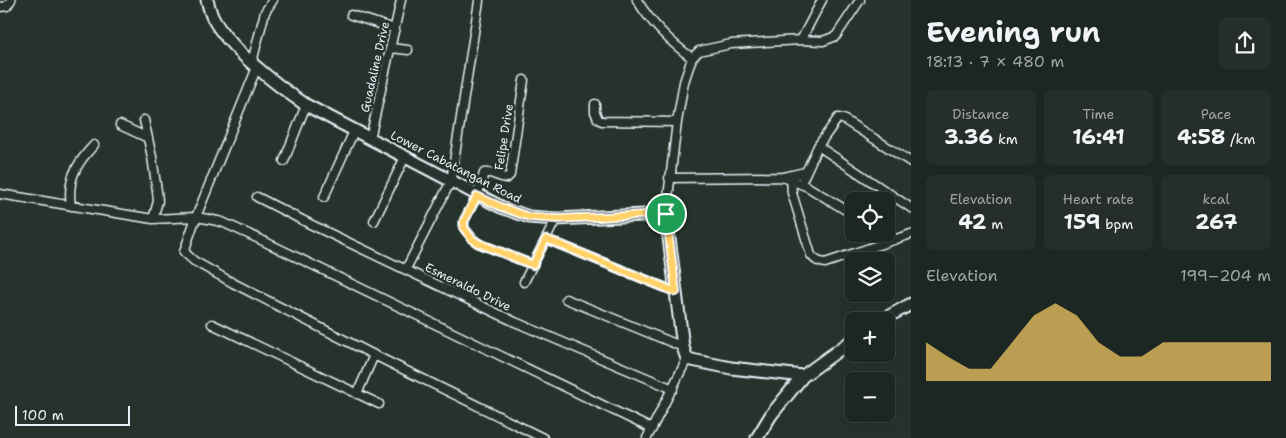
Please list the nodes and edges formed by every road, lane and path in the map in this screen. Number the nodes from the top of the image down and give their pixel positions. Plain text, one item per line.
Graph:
1 (10, 0) edge
2 (206, 0) edge
3 (401, 0) edge
4 (479, 0) edge
5 (637, 0) edge
6 (822, 0) edge
7 (860, 0) edge
8 (269, 1) edge
9 (0, 7) edge
10 (351, 15) dead end
11 (395, 29) junction
12 (802, 40) junction
13 (391, 48) junction
14 (408, 50) dead end
15 (692, 58) junction
16 (255, 65) junction
17 (524, 80) dead end
18 (595, 104) dead end
19 (306, 105) junction
20 (144, 120) dead end
21 (677, 122) junction
22 (120, 125) dead end
23 (354, 131) junction
24 (148, 138) junction
25 (370, 138) junction
26 (94, 145) dead end
27 (818, 146) junction
28 (405, 157) junction
29 (284, 161) dead end
30 (911, 162) edge
31 (804, 172) junction
32 (783, 177) junction
33 (669, 178) junction
34 (792, 180) junction
35 (451, 181) junction
36 (800, 183) junction
37 (0, 194) edge
38 (477, 196) junction
39 (257, 197) dead end
40 (324, 197) dead end
41 (71, 206) junction
42 (911, 208) edge
43 (845, 210) edge
44 (666, 214) junction
45 (196, 217) junction
46 (153, 219) junction
47 (556, 219) junction
48 (374, 221) dead end
49 (911, 234) edge
50 (546, 239) junction
51 (895, 240) edge
52 (888, 242) edge
53 (533, 265) junction
54 (406, 269) junction
55 (524, 282) dead end
56 (676, 292) junction
57 (566, 299) dead end
58 (911, 304) edge
59 (895, 313) edge
60 (212, 324) dead end
61 (845, 346) edge
62 (683, 347) junction
63 (374, 355) junction
64 (687, 359) junction
65 (803, 376) junction
66 (673, 390) junction
67 (357, 394) junction
68 (379, 404) dead end
69 (652, 429) junction
70 (543, 438) edge
71 (647, 438) edge
72 (757, 438) edge

1 - 9 street
2 - 16 street, Lower Cabatangan Road
3 - 11 street, Guadaline Drive
4 - 35 street
5 - 15 street
6 - 12 street
7 - 12 street
8 - 16 street
10 - 11 street
11 - 13 street, Guadaline Drive
12 - 15 street
13 - 14 street
13 - 25 street, Guadaline Drive
15 - 21 street
16 - 19 street, Lower Cabatangan Road
16 - 45 street
17 - 38 street, Felipe Drive
18 - 21 street
19 - 23 street, Lower Cabatangan Road
19 - 29 street
20 - 24 street
21 - 33 street
22 - 24 street
23 - 25 street, Lower Cabatangan Road
23 - 40 street
24 - 46 street
25 - 28 street, Lower Cabatangan Road
26 - 41 street
27 - 30 street
27 - 31 street
27 - 42 street
28 - 35 street, Lower Cabatangan Road
28 - 48 street
31 - 32 street
31 - 36 street
32 - 33 street
32 - 34 street
33 - 44 street
34 - 36 street
34 - 52 street
35 - 38 street, Lower Cabatangan Road
35 - 54 street
36 - 43 street
37 - 41 street
38 - 47 street, Lower Cabatangan Road
38 - 53 street
39 - 54 street, Esmeraldo Drive
41 - 46 street
44 - 47 street, Lower Cabatangan Road
44 - 56 street
45 - 46 street
45 - 63 street
45 - 69 street
47 - 50 street
49 - 51 street
50 - 53 street
50 - 56 street
53 - 55 street
54 - 66 street, Esmeraldo Drive
56 - 62 street
57 - 62 street
58 - 59 street
60 - 67 street
61 - 65 street
62 - 64 street
63 - 67 street
63 - 70 street
64 - 65 street
64 - 66 street
65 - 72 street
66 - 69 street
67 - 68 street
69 - 71 street

